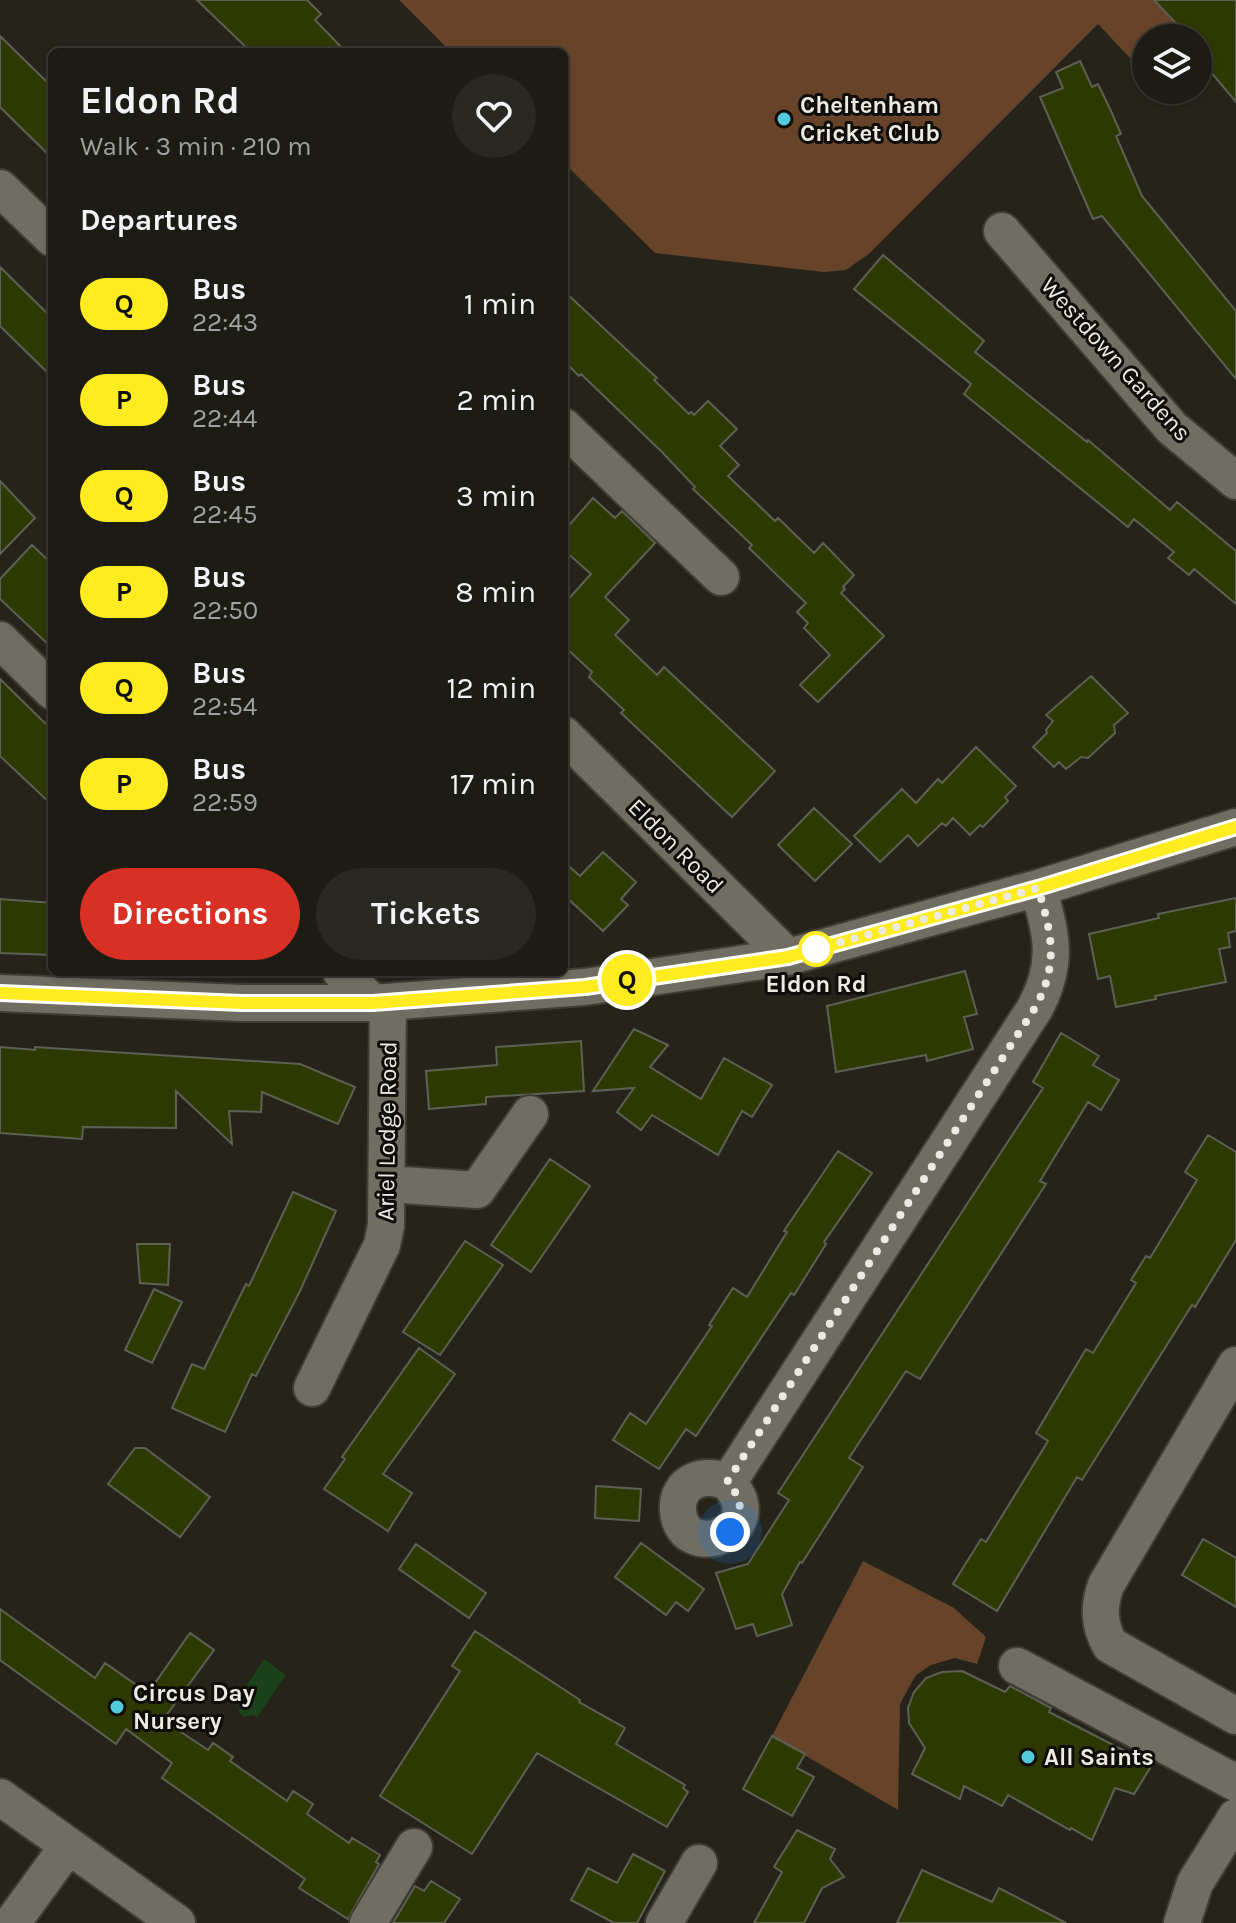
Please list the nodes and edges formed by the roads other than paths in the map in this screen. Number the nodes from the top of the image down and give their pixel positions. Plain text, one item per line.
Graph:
1 (0, 188) edge
2 (1002, 231) dead end
3 (48, 234) edge
4 (571, 449) edge
5 (1236, 481) edge
6 (721, 577) dead end
7 (0, 640) edge
8 (48, 687) edge
9 (568, 739) edge
10 (1236, 827) edge
11 (1038, 888) junction
12 (788, 957) junction
13 (346, 976) edge
14 (0, 993) edge
15 (380, 1003) junction
16 (530, 1114) dead end
17 (388, 1184) junction
18 (1236, 1365) edge
19 (312, 1388) dead end
20 (727, 1482) dead end
21 (1017, 1666) dead end
22 (1236, 1716) edge
23 (1236, 1783) edge
24 (0, 1797) edge
25 (1236, 1817) edge
26 (68, 1846) junction
27 (414, 1847) dead end
28 (699, 1863) dead end
29 (12, 1923) edge
30 (177, 1923) edge
31 (368, 1923) edge
32 (664, 1923) edge
33 (1182, 1923) edge

1 - 3 street
2 - 5 street, Westdown Gardens
4 - 6 street
7 - 8 street
9 - 12 street, Eldon Road
10 - 11 street
11 - 12 street
11 - 20 street
12 - 15 street
13 - 15 street
14 - 15 street
15 - 17 street, Ariel Lodge Road
16 - 17 street
17 - 19 street, Ariel Lodge Road
18 - 22 street
21 - 23 street
24 - 26 street
25 - 33 street
26 - 29 street
26 - 30 street
27 - 31 street
28 - 32 street

